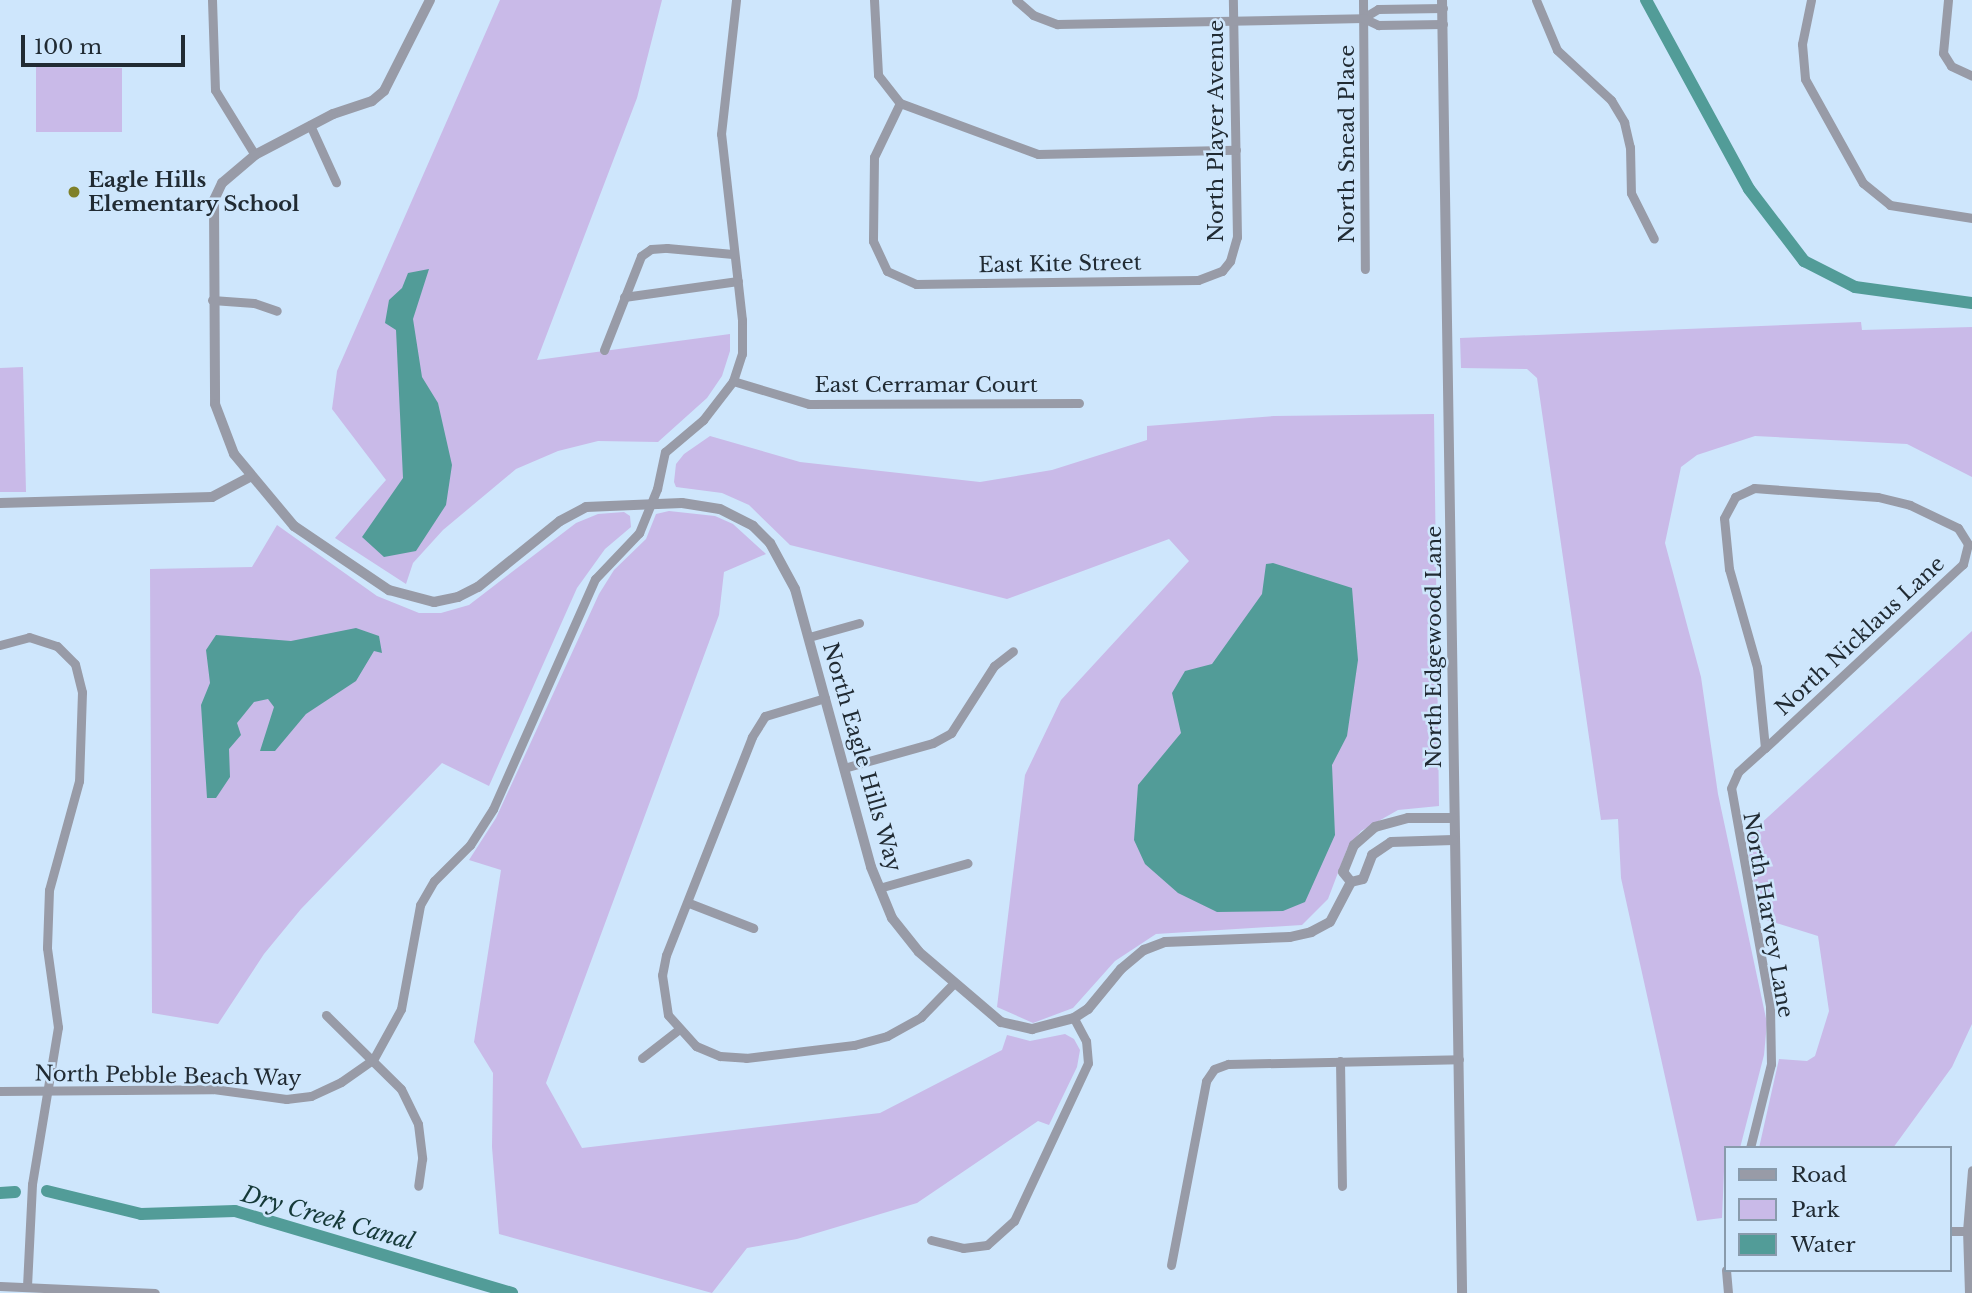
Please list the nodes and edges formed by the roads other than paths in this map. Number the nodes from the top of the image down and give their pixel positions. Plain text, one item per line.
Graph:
1 (212, 0) edge
2 (736, 0) edge
3 (874, 0) edge
4 (1233, 0) edge
5 (1363, 0) edge
6 (1536, 0) edge
7 (1811, 0) edge
8 (1948, 0) edge
9 (428, 1) edge
10 (1019, 4) edge
11 (1442, 4) edge
12 (1363, 18) junction
13 (1233, 21) junction
14 (1443, 24) junction
15 (1972, 76) edge
16 (900, 103) junction
17 (310, 125) junction
18 (1236, 150) junction
19 (255, 155) junction
20 (336, 182) dead end
21 (1972, 218) edge
22 (1654, 239) dead end
23 (733, 254) junction
24 (1230, 261) joint
25 (1365, 269) dead end
26 (738, 281) junction
27 (624, 297) junction
28 (212, 300) junction
29 (277, 311) dead end
30 (604, 350) dead end
31 (733, 381) junction
32 (1079, 403) dead end
33 (250, 477) junction
34 (0, 503) edge
35 (651, 503) junction
36 (859, 623) dead end
37 (808, 637) junction
38 (0, 646) edge
39 (1013, 651) dead end
40 (825, 698) junction
41 (1765, 747) junction
42 (844, 768) junction
43 (1453, 818) junction
44 (1454, 840) junction
45 (968, 863) dead end
46 (1352, 882) junction
47 (879, 888) junction
48 (689, 903) junction
49 (753, 928) dead end
50 (954, 982) junction
51 (326, 1015) dead end
52 (1073, 1018) junction
53 (678, 1030) junction
54 (642, 1058) dead end
55 (1460, 1059) junction
56 (373, 1060) junction
57 (1340, 1061) junction
58 (45, 1090) junction
59 (0, 1091) edge
60 (1750, 1146) edge
61 (1972, 1170) edge
62 (418, 1186) dead end
63 (1342, 1186) dead end
64 (1951, 1231) edge
65 (1967, 1231) junction
66 (931, 1240) dead end
67 (1171, 1265) dead end
68 (1726, 1272) edge
69 (0, 1286) edge
70 (27, 1286) junction
71 (141, 1292) edge
72 (156, 1293) edge
73 (1462, 1293) edge
74 (1728, 1293) edge
75 (1969, 1293) edge

1 - 19 street
2 - 23 street, North Pebble Beach Way
3 - 16 street
4 - 13 street, North Player Avenue
5 - 12 street, North Snead Place
6 - 22 street
7 - 21 street
8 - 15 street
9 - 17 street, North Eagle Hills Way
10 - 13 street
11 - 12 street
11 - 14 street, North Edgewood Lane
12 - 13 street
12 - 14 street
12 - 25 street, North Snead Place
13 - 18 street, North Player Avenue
14 - 43 street, North Edgewood Lane
16 - 18 street
16 - 24 street, East Kite Street
17 - 19 street, North Eagle Hills Way
17 - 20 street
18 - 24 street, North Player Avenue
19 - 28 street, North Eagle Hills Way
23 - 26 street, North Pebble Beach Way
23 - 27 street
26 - 27 street
26 - 31 street, North Pebble Beach Way
27 - 30 street
28 - 29 street
28 - 33 street, North Eagle Hills Way
31 - 32 street, East Cerramar Court
31 - 35 street, North Pebble Beach Way
33 - 34 street
33 - 35 street, North Eagle Hills Way
35 - 37 street, North Eagle Hills Way
35 - 56 street, North Pebble Beach Way
36 - 37 street, North Eagle Hills Way
37 - 40 street, North Eagle Hills Way
38 - 58 street
39 - 42 street
40 - 42 street, North Eagle Hills Way
40 - 48 street
41 - 41 street, North Nicklaus Lane
41 - 60 street, North Harvey Lane
42 - 47 street, North Eagle Hills Way
43 - 44 street, North Edgewood Lane
43 - 46 street
44 - 46 street, North Eagle Hills Way
44 - 55 street, North Edgewood Lane
45 - 47 street, North Eagle Hills Way
46 - 52 street, North Eagle Hills Way
47 - 50 street, North Eagle Hills Way
48 - 49 street
48 - 53 street
50 - 52 street, North Eagle Hills Way
50 - 53 street
51 - 56 street
52 - 66 street
53 - 54 street
55 - 57 street
55 - 73 street, North Edgewood Lane
56 - 58 street, North Pebble Beach Way
56 - 62 street
57 - 63 street
57 - 67 street
58 - 59 street, North Pebble Beach Way
58 - 70 street
61 - 65 street
64 - 65 street
65 - 75 street
68 - 74 street
69 - 70 street
70 - 71 street
71 - 72 street

